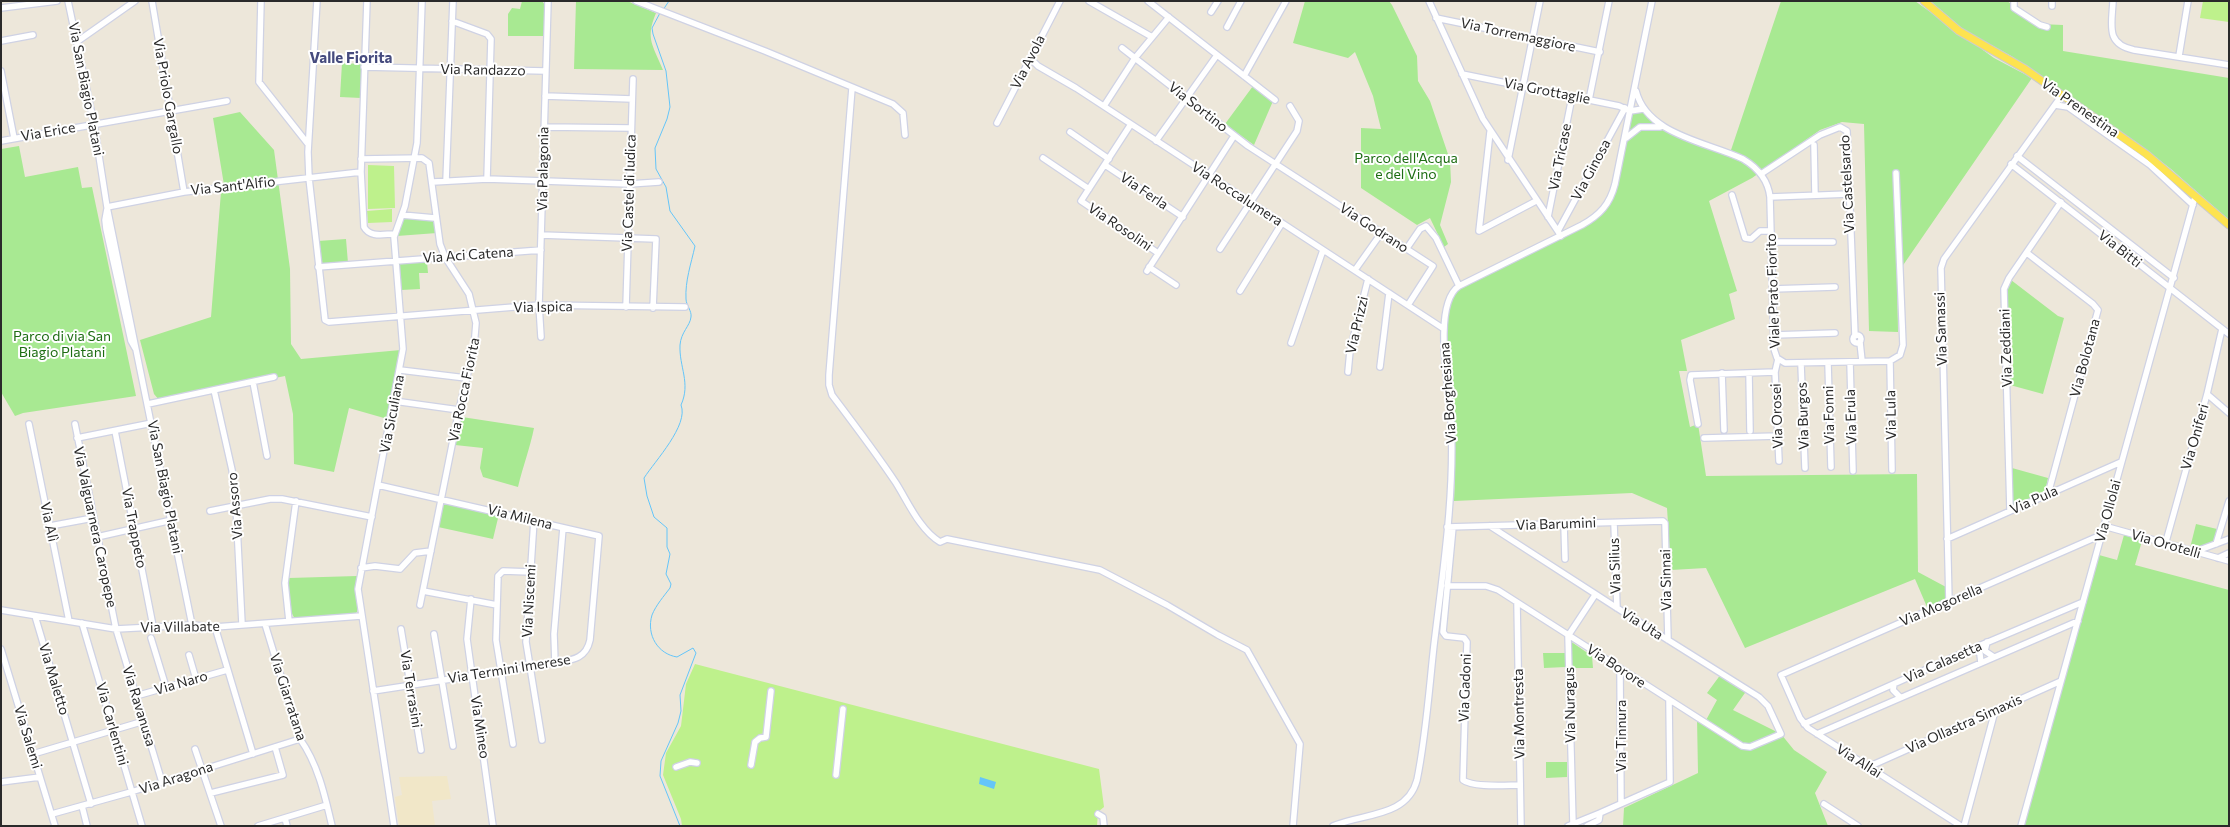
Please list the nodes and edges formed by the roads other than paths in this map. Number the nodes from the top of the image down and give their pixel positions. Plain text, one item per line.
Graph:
1 (57, 1) edge
2 (68, 1) edge
3 (135, 1) edge
4 (152, 1) edge
5 (260, 1) edge
6 (317, 1) edge
7 (367, 1) edge
8 (422, 1) edge
9 (453, 1) edge
10 (548, 1) edge
11 (636, 1) edge
12 (1060, 1) edge
13 (1089, 1) edge
14 (1148, 1) edge
15 (1218, 1) edge
16 (1241, 1) edge
17 (1286, 1) edge
18 (1429, 1) edge
19 (1540, 1) edge
20 (1609, 1) edge
21 (1652, 1) edge
22 (1924, 1) edge
23 (2014, 1) edge
24 (2113, 1) edge
25 (2188, 1) edge
26 (1, 8) edge
27 (1211, 12) dead end
28 (1169, 17) junction
29 (1436, 18) junction
30 (452, 21) junction
31 (1227, 27) dead end
32 (2048, 27) dead end
33 (33, 35) dead end
34 (1152, 37) junction
35 (1533, 37) junction
36 (78, 41) junction
37 (1, 42) edge
38 (1122, 48) dead end
39 (1600, 52) junction
40 (1217, 55) junction
41 (2179, 56) junction
42 (1135, 58) junction
43 (1030, 59) junction
44 (2229, 65) edge
45 (364, 67) junction
46 (420, 68) junction
47 (450, 68) junction
48 (490, 70) junction
49 (1, 71) edge
50 (545, 71) junction
51 (1462, 74) junction
52 (1244, 76) junction
53 (633, 79) dead end
54 (1523, 87) junction
55 (1635, 87) junction
56 (852, 88) junction
57 (2062, 95) junction
58 (545, 96) junction
59 (1186, 97) junction
60 (1572, 97) junction
61 (632, 99) junction
62 (1275, 100) dead end
63 (1589, 100) junction
64 (227, 101) dead end
65 (2055, 105) junction
66 (1104, 106) junction
67 (1290, 106) dead end
68 (1643, 109) junction
69 (1628, 110) junction
70 (170, 111) junction
71 (1628, 121) junction
72 (996, 123) dead end
73 (94, 124) junction
74 (1132, 124) junction
75 (544, 127) junction
76 (1639, 127) junction
77 (631, 128) junction
78 (1664, 128) junction
79 (1070, 132) dead end
80 (1490, 132) junction
81 (905, 135) dead end
82 (1234, 136) junction
83 (14, 138) junction
84 (1625, 139) junction
85 (1, 140) edge
86 (1156, 141) junction
87 (308, 144) junction
88 (1814, 145) dead end
89 (2017, 156) junction
90 (361, 158) junction
91 (415, 158) junction
92 (1042, 158) dead end
93 (1109, 159) junction
94 (1508, 160) junction
95 (1276, 163) junction
96 (2011, 164) junction
97 (1105, 165) junction
98 (361, 172) junction
99 (1896, 173) dead end
100 (1762, 174) junction
101 (1209, 175) junction
102 (309, 178) junction
103 (487, 179) junction
104 (446, 181) junction
105 (543, 181) junction
106 (433, 182) junction
107 (659, 182) dead end
108 (629, 184) junction
109 (1089, 189) junction
110 (184, 192) junction
111 (1849, 194) junction
112 (1732, 195) dead end
113 (1815, 195) junction
114 (1770, 197) junction
115 (2195, 197) junction
116 (1536, 201) junction
117 (1251, 202) junction
118 (2060, 202) junction
119 (2193, 205) junction
120 (107, 207) junction
121 (402, 215) junction
122 (1183, 217) junction
123 (1548, 217) junction
124 (435, 218) junction
125 (1282, 223) junction
126 (2229, 225) edge
127 (1770, 231) junction
128 (1382, 232) junction
129 (394, 234) junction
130 (1559, 234) junction
131 (541, 235) junction
132 (628, 239) junction
133 (1771, 242) junction
134 (1833, 242) dead end
135 (1407, 248) junction
136 (1220, 249) dead end
137 (541, 250) junction
138 (1323, 250) junction
139 (1158, 253) junction
140 (2027, 253) junction
141 (445, 257) junction
142 (396, 261) junction
143 (318, 267) junction
144 (1355, 270) junction
145 (2174, 278) junction
146 (1368, 279) junction
147 (1176, 285) dead end
148 (1459, 286) junction
149 (1835, 287) dead end
150 (2171, 288) junction
151 (1772, 289) junction
152 (1240, 291) dead end
153 (1390, 293) junction
154 (539, 305) junction
155 (1408, 306) junction
156 (626, 307) junction
157 (653, 308) junction
158 (685, 308) dead end
159 (474, 310) junction
160 (401, 316) junction
161 (1444, 329) junction
162 (2222, 329) junction
163 (1835, 333) dead end
164 (2229, 334) edge
165 (1774, 335) junction
166 (541, 337) dead end
167 (1291, 343) dead end
168 (1778, 358) junction
169 (1862, 361) junction
170 (1890, 361) junction
171 (1850, 362) junction
172 (1828, 363) junction
173 (1801, 364) junction
174 (1380, 367) dead end
175 (400, 370) junction
176 (1348, 372) dead end
177 (1776, 372) junction
178 (1722, 373) junction
179 (1749, 373) junction
180 (274, 377) dead end
181 (466, 378) junction
182 (253, 382) junction
183 (214, 390) junction
184 (2207, 394) junction
185 (394, 401) junction
186 (148, 404) junction
187 (459, 410) junction
188 (2229, 413) edge
189 (152, 423) junction
190 (29, 424) dead end
191 (75, 424) dead end
192 (1698, 424) dead end
193 (1724, 430) dead end
194 (115, 431) junction
195 (1750, 431) dead end
196 (1778, 436) junction
197 (77, 438) junction
198 (1704, 438) dead end
199 (267, 456) dead end
200 (1779, 461) dead end
201 (2122, 462) junction
202 (1831, 467) dead end
203 (1805, 468) dead end
204 (1892, 470) dead end
205 (1853, 472) dead end
206 (378, 485) junction
207 (2048, 494) junction
208 (442, 499) junction
209 (296, 501) junction
210 (2229, 501) edge
211 (236, 506) junction
212 (2010, 510) junction
213 (210, 511) dead end
214 (372, 517) junction
215 (93, 518) junction
216 (172, 520) junction
217 (534, 520) junction
218 (1664, 521) joint
219 (1614, 523) junction
220 (1564, 524) junction
221 (50, 526) junction
222 (1490, 526) junction
223 (2104, 526) junction
224 (1450, 527) junction
225 (563, 528) junction
226 (134, 530) junction
227 (2101, 535) junction
228 (599, 536) joint
229 (97, 537) junction
230 (1947, 539) junction
231 (2229, 539) edge
232 (2216, 544) junction
233 (2165, 545) junction
234 (431, 551) junction
235 (2194, 552) junction
236 (2229, 553) edge
237 (2218, 558) junction
238 (1565, 559) dead end
239 (2229, 561) edge
240 (361, 568) junction
241 (531, 572) junction
242 (1447, 586) junction
243 (423, 591) junction
244 (1595, 595) junction
245 (471, 600) junction
246 (1949, 602) junction
247 (2083, 602) junction
248 (1518, 603) junction
249 (420, 605) dead end
250 (497, 605) junction
251 (1617, 608) junction
252 (1, 610) edge
253 (35, 616) junction
254 (361, 616) junction
255 (69, 620) junction
256 (289, 621) junction
257 (2078, 621) junction
258 (82, 623) junction
259 (242, 624) junction
260 (265, 624) junction
261 (192, 625) junction
262 (153, 626) junction
263 (215, 626) junction
264 (116, 629) junction
265 (401, 629) dead end
266 (434, 634) dead end
267 (1568, 636) junction
268 (151, 638) dead end
269 (1668, 640) junction
270 (1987, 642) junction
271 (1974, 648) junction
272 (1, 649) edge
273 (189, 655) dead end
274 (1994, 657) junction
275 (556, 663) junction
276 (1981, 663) junction
277 (529, 667) junction
278 (1620, 669) junction
279 (227, 670) junction
280 (500, 671) junction
281 (472, 675) junction
282 (1781, 675) joint
283 (196, 679) junction
284 (442, 680) junction
285 (2061, 681) junction
286 (1894, 684) junction
287 (410, 685) junction
288 (166, 688) junction
289 (771, 690) dead end
290 (374, 691) junction
291 (136, 696) junction
292 (1900, 697) junction
293 (1669, 701) junction
294 (843, 709) dead end
295 (1995, 711) junction
296 (144, 721) junction
297 (1804, 724) junction
298 (114, 730) junction
299 (1782, 734) joint
300 (1816, 734) junction
301 (300, 739) junction
302 (542, 740) dead end
303 (73, 743) junction
304 (512, 744) dead end
305 (453, 746) dead end
306 (275, 747) junction
307 (194, 749) dead end
308 (422, 750) dead end
309 (33, 754) junction
310 (252, 754) junction
311 (697, 763) dead end
312 (751, 765) dead end
313 (676, 767) dead end
314 (1868, 767) junction
315 (202, 769) junction
316 (836, 775) dead end
317 (40, 777) junction
318 (1, 782) edge
319 (162, 782) junction
320 (1520, 785) junction
321 (131, 792) junction
322 (211, 793) junction
323 (91, 804) junction
324 (1621, 804) junction
325 (1824, 804) dead end
326 (327, 805) junction
327 (82, 806) junction
328 (1600, 813) junction
329 (52, 814) junction
330 (1098, 814) dead end
331 (285, 818) junction
332 (1599, 823) edge
333 (1570, 825) edge
334 (55, 826) edge
335 (88, 826) edge
336 (142, 826) edge
337 (221, 826) edge
338 (258, 826) edge
339 (287, 826) edge
340 (332, 826) edge
341 (394, 826) edge
342 (493, 826) edge
343 (1104, 826) edge
344 (1294, 826) edge
345 (1333, 826) edge
346 (1521, 826) edge
347 (1587, 826) edge
348 (1858, 826) edge
349 (1962, 826) edge
350 (2021, 826) edge

1 - 26 street
2 - 36 street, Via San Biagio Platani
3 - 36 street
4 - 70 street, Via Priolo Gargallo
5 - 87 street
6 - 87 street
7 - 45 street
8 - 46 street, Via Siculiana
9 - 30 street
10 - 50 street, Via Palagonia
11 - 56 street
12 - 43 street, Via Avola
13 - 34 street
14 - 28 street
15 - 27 street
16 - 31 street
17 - 52 street
18 - 29 street
19 - 35 street
20 - 39 street
21 - 55 street
22 - 57 main road, Via Prenestina
23 - 32 street
24 - 41 street
25 - 41 street
28 - 34 street
28 - 40 street
29 - 35 street, Via Torremaggiore
29 - 51 street
30 - 47 street
30 - 48 street
33 - 37 street
34 - 42 street
35 - 39 street, Via Torremaggiore
35 - 54 street
36 - 73 street, Via San Biagio Platani
38 - 42 street, Via Sortino
39 - 63 street
40 - 52 street
40 - 59 street
41 - 44 street
42 - 59 street, Via Sortino
42 - 66 street
43 - 66 street, Via Roccalumera
43 - 72 street, Via Avola
45 - 46 street, Via Randazzo
45 - 90 street
46 - 47 street, Via Randazzo
46 - 91 street, Via Siculiana
47 - 48 street, Via Randazzo
47 - 104 street
48 - 50 street, Via Randazzo
48 - 103 street
49 - 83 street
50 - 58 street, Via Palagonia
51 - 54 street, Via Grottaglie
51 - 80 street
52 - 62 street
53 - 61 street, Via Castel di Iudica
54 - 60 street, Via Grottaglie
54 - 94 street
55 - 68 street
55 - 69 street
56 - 81 street
56 - 344 street
57 - 65 street, Via Samassi
57 - 115 main road, Via Prenestina
58 - 61 street
58 - 75 street, Via Palagonia
59 - 82 street, Via Sortino
59 - 86 street
60 - 63 street, Via Grottaglie
60 - 123 street, Via Tricase
61 - 77 street, Via Castel di Iudica
63 - 69 street, Via Grottaglie
64 - 70 street, Via Erice
65 - 89 street, Via Samassi
65 - 119 street
66 - 74 street, Via Roccalumera
67 - 95 street
68 - 69 street
68 - 78 street
69 - 71 street
69 - 130 street, Via Ginosa
70 - 73 street, Via Erice
70 - 110 street, Via Priolo Gargallo
71 - 76 street
71 - 84 street
73 - 83 street, Via Erice
73 - 120 street, Via San Biagio Platani
74 - 86 street, Via Roccalumera
74 - 93 street
75 - 77 street
75 - 105 street, Via Palagonia
76 - 78 street
76 - 84 street
77 - 108 street, Via Castel di Iudica
78 - 100 street
79 - 93 street
80 - 94 street
80 - 116 street
82 - 95 street, Via Sortino
82 - 101 street
83 - 85 street, Via Erice
84 - 130 street
86 - 101 street, Via Roccalumera
87 - 102 street
88 - 113 street
89 - 96 street, Via Samassi
89 - 145 street, Via Bitti
90 - 91 street
90 - 98 street
91 - 106 street
91 - 121 street, Via Siculiana
92 - 109 street
93 - 97 street
94 - 116 street
95 - 117 street
95 - 128 street, Via Godrano
96 - 118 street, Via Bitti
96 - 230 street, Via Samassi
97 - 109 street
97 - 122 street, Via Ferla
98 - 102 street, Via Sant'Alfio
98 - 129 street
99 - 170 street
100 - 111 street, Via Castelsardo
100 - 114 street, Viale Prato Fiorito
101 - 117 street, Via Roccalumera
101 - 122 street
102 - 110 street, Via Sant'Alfio
102 - 143 street
103 - 104 street
103 - 105 street
104 - 106 street
105 - 108 street
105 - 131 street, Via Palagonia
106 - 124 street, Via Rocca Fiorita
107 - 108 street
108 - 132 street, Via Castel di Iudica
109 - 139 street, Via Rosolini
110 - 120 street, Via Sant'Alfio
111 - 113 street
111 - 169 street, Via Castelsardo
112 - 127 street
113 - 114 street
114 - 127 street, Viale Prato Fiorito
115 - 119 street, Via Ollolai
115 - 126 main road, Via Prenestina
116 - 123 street
117 - 125 street, Via Roccalumera
117 - 136 street
118 - 140 street, Via Zeddiani
118 - 150 street, Via Bitti
119 - 145 street, Via Ollolai
120 - 186 street, Via San Biagio Platani
121 - 124 street
121 - 129 street, Via Siculiana
122 - 139 street
123 - 130 street
124 - 141 street, Via Rocca Fiorita
125 - 138 street, Via Roccalumera
125 - 152 street
127 - 133 street, Viale Prato Fiorito
128 - 135 street, Via Godrano
128 - 144 street
129 - 142 street, Via Siculiana
130 - 148 street
131 - 132 street
131 - 137 street, Via Palagonia
132 - 156 street, Via Castel di Iudica
132 - 157 street
133 - 134 street
133 - 151 street, Viale Prato Fiorito
135 - 148 street
135 - 155 street, Via Godrano
137 - 141 street, Via Aci Catena
137 - 154 street, Via Palagonia
138 - 144 street, Via Roccalumera
138 - 167 street
139 - 147 street
140 - 207 street, Via Bolotana
140 - 212 street, Via Zeddiani
141 - 142 street, Via Aci Catena
141 - 159 street, Via Rocca Fiorita
142 - 143 street, Via Aci Catena
142 - 160 street, Via Siculiana
143 - 160 street, Via Ispica
144 - 146 street, Via Roccalumera
145 - 150 street, Via Ollolai
146 - 153 street, Via Roccalumera
146 - 176 street, Via Prizzi
148 - 161 street, Via Borghesiana
149 - 151 street
150 - 162 street, Via Bitti
150 - 201 street, Via Ollolai
151 - 165 street, Viale Prato Fiorito
153 - 155 street, Via Roccalumera
153 - 174 street
154 - 156 street, Via Ispica
154 - 159 street, Via Ispica
154 - 166 street, Via Palagonia
155 - 161 street, Via Roccalumera
156 - 157 street, Via Ispica
157 - 158 street, Via Ispica
159 - 160 street, Via Ispica
159 - 181 street, Via Rocca Fiorita
160 - 175 street, Via Siculiana
161 - 224 street, Via Borghesiana
162 - 164 street, Via Bitti
162 - 184 street, Via Oniferi
163 - 165 street
165 - 168 street, Viale Prato Fiorito
168 - 173 street, Viale Prato Fiorito
168 - 177 street, Via Orosei
169 - 170 street, Viale Prato Fiorito
169 - 171 street, Viale Prato Fiorito
170 - 204 street, Via Lula
171 - 172 street, Viale Prato Fiorito
171 - 205 street, Via Erula
172 - 173 street, Viale Prato Fiorito
172 - 202 street, Via Fonni
173 - 203 street, Via Burgos
175 - 181 street
175 - 185 street, Via Siculiana
177 - 179 street
177 - 196 street, Via Orosei
178 - 179 street
178 - 192 street
178 - 193 street
179 - 195 street
180 - 182 street
181 - 187 street, Via Rocca Fiorita
182 - 183 street
182 - 199 street
183 - 186 street
183 - 211 street, Via Assoro
184 - 188 street
184 - 233 street, Via Oniferi
185 - 187 street
185 - 206 street, Via Siculiana
186 - 189 street, Via San Biagio Platani
187 - 208 street, Via Rocca Fiorita
189 - 194 street
189 - 216 street, Via San Biagio Platani
190 - 221 street, Via Alì
191 - 197 street, Via Valguarnera Caropepe
194 - 197 street
194 - 226 street, Via Trappeto
196 - 198 street
196 - 200 street, Via Orosei
197 - 215 street, Via Valguarnera Caropepe
201 - 207 street, Via Pula
201 - 223 street, Via Ollolai
206 - 208 street, Via Milena
206 - 214 street, Via Siculiana
207 - 212 street, Via Pula
208 - 217 street, Via Milena
208 - 234 street, Via Rocca Fiorita
209 - 211 street
209 - 214 street
209 - 256 street
210 - 232 street
211 - 213 street
211 - 259 street, Via Assoro
212 - 230 street, Via Pula
214 - 240 street, Via Siculiana
215 - 221 street
215 - 229 street, Via Valguarnera Caropepe
216 - 226 street
216 - 261 street, Via San Biagio Platani
217 - 225 street, Via Milena
217 - 241 street, Via Niscemi
218 - 219 street, Via Barumini
218 - 269 street, Via Sinnai
219 - 220 street, Via Barumini
219 - 251 street, Via Silius
220 - 222 street, Via Barumini
220 - 238 street
221 - 255 street, Via Alì
222 - 224 street, Via Barumini
222 - 244 street, Via Uta
223 - 227 street, Via Ollolai
223 - 233 street, Via Orotelli
224 - 242 street, Via Gadoni
224 - 345 street, Via Borghesiana
225 - 228 street, Via Milena
225 - 275 street
226 - 229 street
226 - 262 street, Via Trappeto
227 - 246 street, Via Mogorella
227 - 247 street, Via Ollolai
228 - 275 street, Via Termini Imerese
229 - 264 street, Via Valguarnera Caropepe
230 - 246 street, Via Samassi
231 - 232 street
232 - 235 street
233 - 235 street, Via Orotelli
234 - 240 street
234 - 243 street, Via Rocca Fiorita
235 - 237 street, Via Orotelli
236 - 237 street
237 - 239 street, Via Orotelli
240 - 254 street, Via Siculiana
241 - 250 street
241 - 277 street, Via Niscemi
242 - 248 street, Via Borore
242 - 320 street, Via Gadoni
243 - 245 street
243 - 249 street, Via Rocca Fiorita
244 - 251 street, Via Uta
244 - 267 street
245 - 250 street
245 - 281 street, Via Mineo
246 - 282 street, Via Mogorella
247 - 257 street, Via Ollolai
247 - 270 street, Via Calasetta
248 - 267 street, Via Borore
248 - 320 street, Via Montresta
250 - 280 street
251 - 269 street, Via Uta
252 - 253 street, Via Villabate
253 - 255 street, Via Villabate
253 - 303 street, Via Maletto
254 - 256 street, Via Villabate
254 - 290 street, Via Siculiana
255 - 258 street, Via Villabate
256 - 260 street, Via Villabate
257 - 274 street, Via Calasetta
257 - 285 street, Via Ollolai
258 - 264 street, Via Villabate
258 - 298 street, Via Carlentini
259 - 260 street, Via Villabate
259 - 263 street, Via Villabate
260 - 301 street, Via Giarratana
261 - 262 street, Via Villabate
261 - 263 street, Via Villabate
262 - 264 street, Via Villabate
263 - 279 street
264 - 291 street, Via Ravanusa
265 - 287 street, Via Terrasini
266 - 284 street
267 - 278 street, Via Borore
267 - 333 street, Via Nuragus
268 - 288 street
269 - 299 street, Via Uta
270 - 271 street, Via Calasetta
270 - 274 street
271 - 276 street
271 - 286 street, Via Calasetta
272 - 309 street, Via Salemi
273 - 283 street
274 - 276 street, Via Calasetta
275 - 277 street, Via Termini Imerese
276 - 292 street, Via Calasetta
277 - 280 street, Via Termini Imerese
277 - 302 street, Via Niscemi
278 - 293 street, Via Borore
278 - 324 street, Via Tinnura
279 - 283 street, Via Naro
279 - 310 street
280 - 281 street, Via Termini Imerese
280 - 304 street
281 - 284 street, Via Termini Imerese
281 - 342 street, Via Mineo
282 - 297 street, Via Allai
283 - 288 street, Via Naro
284 - 287 street, Via Termini Imerese
284 - 305 street
285 - 295 street, Via Ollastra Simaxis
285 - 350 street, Via Ollolai
286 - 292 street
286 - 297 street, Via Calasetta
287 - 290 street, Via Termini Imerese
287 - 308 street, Via Terrasini
288 - 291 street, Via Naro
289 - 312 street
290 - 341 street, Via Siculiana
291 - 296 street, Via Ravanusa
292 - 300 street, Via Calasetta
293 - 299 street, Via Borore
293 - 324 street
294 - 316 street
295 - 314 street, Via Ollastra Simaxis
295 - 349 street
296 - 298 street
296 - 319 street, Via Ravanusa
297 - 300 street, Via Allai
298 - 303 street
298 - 321 street, Via Carlentini
300 - 314 street, Via Allai
301 - 306 street, Via Aragona
301 - 326 street, Via Giarratana
303 - 309 street
303 - 323 street, Via Maletto
306 - 310 street, Via Aragona
306 - 322 street
307 - 315 street
309 - 317 street, Via Salemi
310 - 315 street, Via Aragona
311 - 313 street
314 - 349 street, Via Allai
315 - 319 street, Via Aragona
315 - 322 street
317 - 318 street
317 - 329 street, Via Salemi
319 - 321 street, Via Aragona
320 - 346 street, Via Montresta
321 - 323 street, Via Aragona
321 - 336 street, Via Carlentini
322 - 337 street
323 - 327 street, Via Aragona
324 - 328 street
325 - 348 street
326 - 331 street
326 - 340 street, Via Giarratana
327 - 329 street, Via Aragona
327 - 335 street
328 - 332 street
328 - 333 street
329 - 334 street, Via Salemi
330 - 343 street
331 - 338 street
331 - 339 street
332 - 347 street

